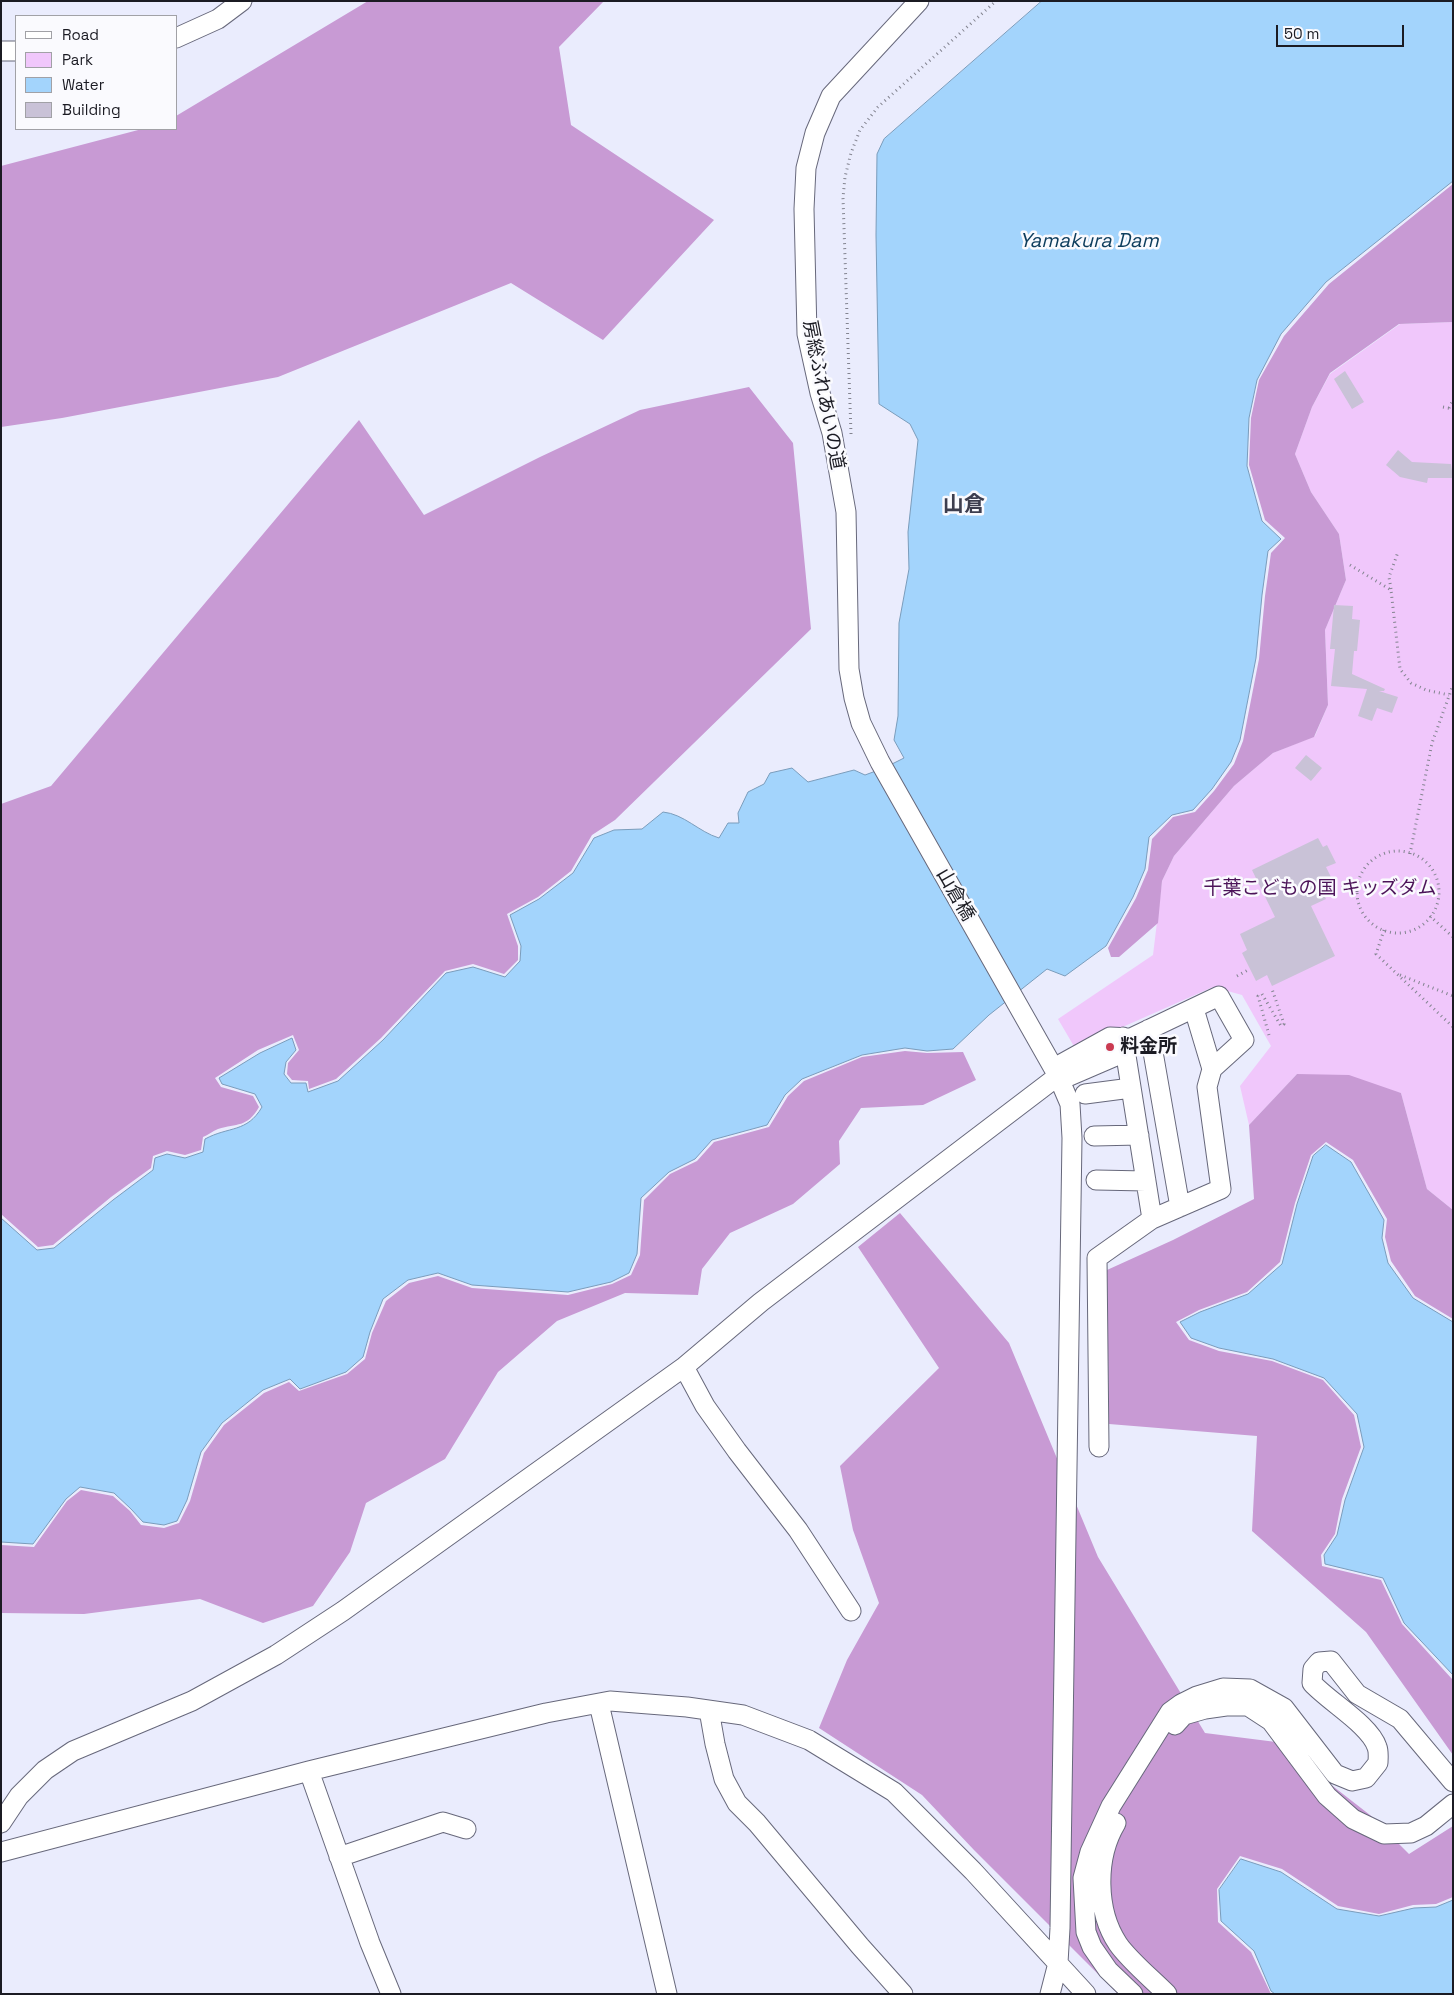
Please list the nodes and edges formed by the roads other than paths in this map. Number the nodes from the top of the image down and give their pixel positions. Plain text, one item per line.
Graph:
1 (242, 1) edge
2 (919, 1) edge
3 (178, 37) edge
4 (1, 51) edge
5 (15, 51) edge
6 (880, 762) joint
7 (1194, 1009) junction
8 (1149, 1029) junction
9 (1126, 1042) junction
10 (1212, 1069) junction
11 (1057, 1075) junction
12 (1131, 1088) junction
13 (1085, 1094) dead end
14 (1138, 1135) junction
15 (1094, 1136) dead end
16 (1096, 1180) dead end
17 (1146, 1182) junction
18 (1180, 1208) junction
19 (1152, 1218) junction
20 (684, 1367) junction
21 (1099, 1447) dead end
22 (851, 1611) dead end
23 (599, 1704) junction
24 (709, 1710) junction
25 (309, 1771) junction
26 (1453, 1782) edge
27 (1453, 1804) edge
28 (1, 1823) edge
29 (466, 1829) dead end
30 (1, 1852) edge
31 (340, 1857) junction
32 (1058, 1963) junction
33 (391, 1994) edge
34 (667, 1994) edge
35 (903, 1994) edge
36 (1050, 1994) edge
37 (1086, 1994) edge
38 (1133, 1994) edge
39 (1167, 1994) edge

1 - 3 street
2 - 6 street, 房総ふれあいの道
4 - 5 street
6 - 11 street, 山倉橋
7 - 8 street
7 - 10 street
7 - 10 street
8 - 9 street
8 - 18 street
9 - 11 street
9 - 12 street
10 - 18 street
11 - 20 street
11 - 32 street, 山倉橋
12 - 13 street
12 - 14 street
14 - 15 street
14 - 17 street
16 - 17 street
17 - 19 street
18 - 19 street
19 - 21 street
20 - 22 street
20 - 28 street
23 - 24 street
23 - 25 street
23 - 34 street
24 - 32 street
24 - 35 street
25 - 30 street
25 - 31 street
26 - 38 street
27 - 39 street
29 - 31 street
31 - 33 street
32 - 36 street, 山倉橋
32 - 37 street

